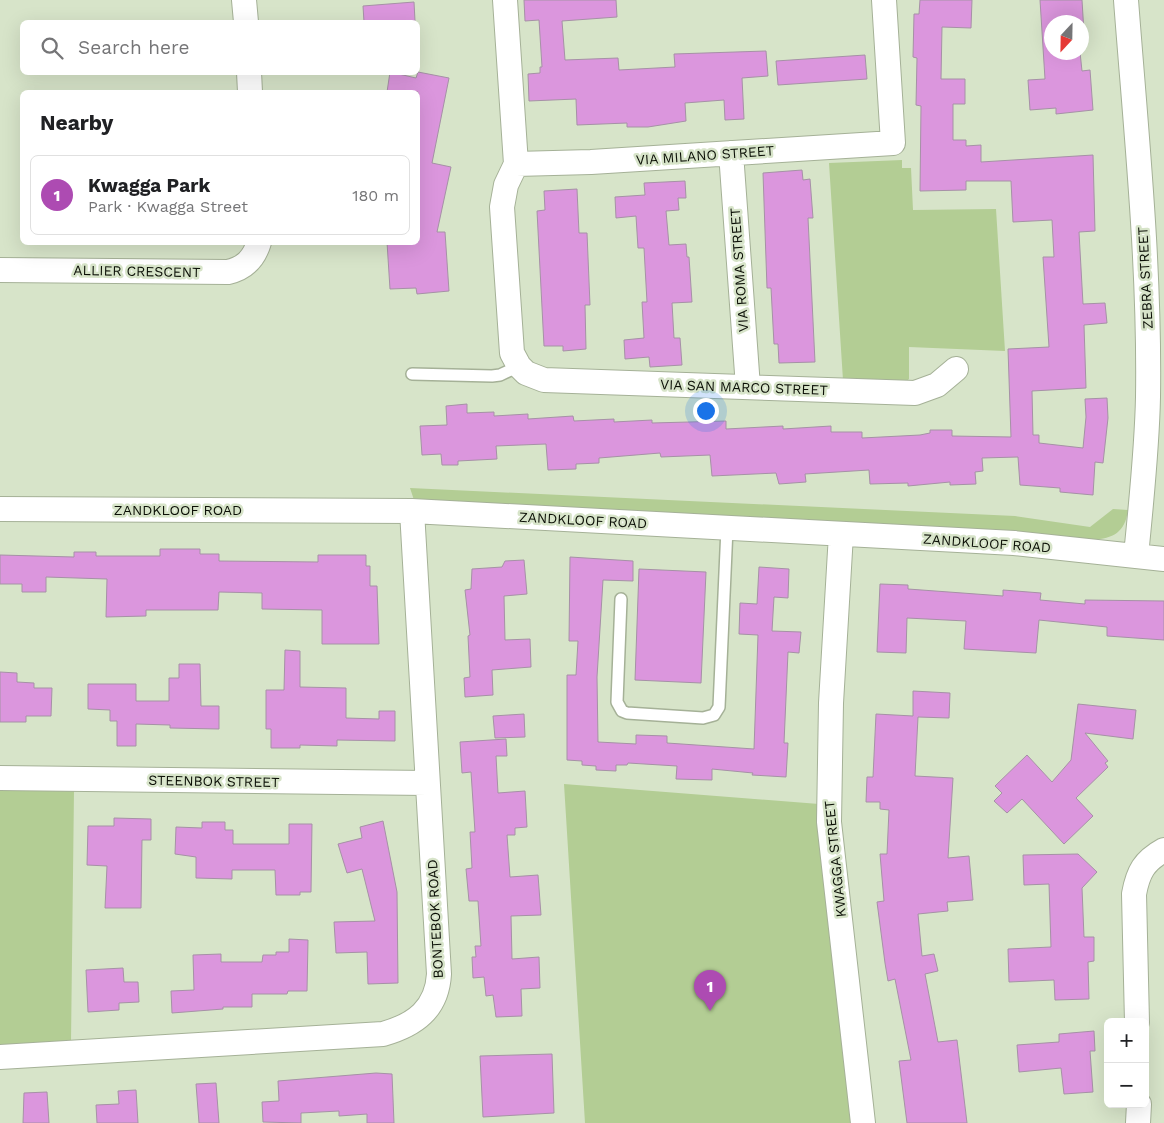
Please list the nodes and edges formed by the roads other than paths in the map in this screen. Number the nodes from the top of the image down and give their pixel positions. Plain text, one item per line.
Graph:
1 (244, 0) edge
2 (505, 0) edge
3 (884, 0) edge
4 (1126, 0) edge
5 (246, 20) edge
6 (249, 75) edge
7 (250, 90) edge
8 (731, 153) junction
9 (516, 164) junction
10 (258, 245) edge
11 (1155, 261) edge
12 (0, 270) edge
13 (956, 369) dead end
14 (522, 370) junction
15 (412, 374) dead end
16 (748, 387) junction
17 (0, 508) edge
18 (412, 511) junction
19 (727, 528) junction
20 (842, 534) junction
21 (1136, 556) junction
22 (1164, 559) edge
23 (620, 599) dead end
24 (0, 778) edge
25 (427, 783) junction
26 (1164, 850) edge
27 (1137, 1018) edge
28 (0, 1057) edge
29 (1139, 1108) edge
30 (863, 1123) edge
31 (1138, 1123) edge

1 - 5 street
2 - 9 street
3 - 8 street, VIA MILANO STREET
4 - 11 street, ZEBRA STREET
6 - 7 street
8 - 9 street, VIA MILANO STREET
8 - 16 street, VIA ROMA STREET
9 - 14 street
10 - 12 street, ALLIER CRESCENT
11 - 21 street, ZEBRA STREET
13 - 16 street, VIA SAN MARCO STREET
14 - 15 lane
14 - 16 street, VIA SAN MARCO STREET
17 - 18 street, ZANDKLOOF ROAD
18 - 19 street, ZANDKLOOF ROAD
18 - 25 street, BONTEBOK ROAD
19 - 20 street, ZANDKLOOF ROAD
19 - 23 lane
20 - 21 street, ZANDKLOOF ROAD
20 - 30 street, KWAGGA STREET
21 - 22 street, ZANDKLOOF ROAD
24 - 25 street, STEENBOK STREET
25 - 28 street, BONTEBOK ROAD
26 - 27 street
29 - 31 street

